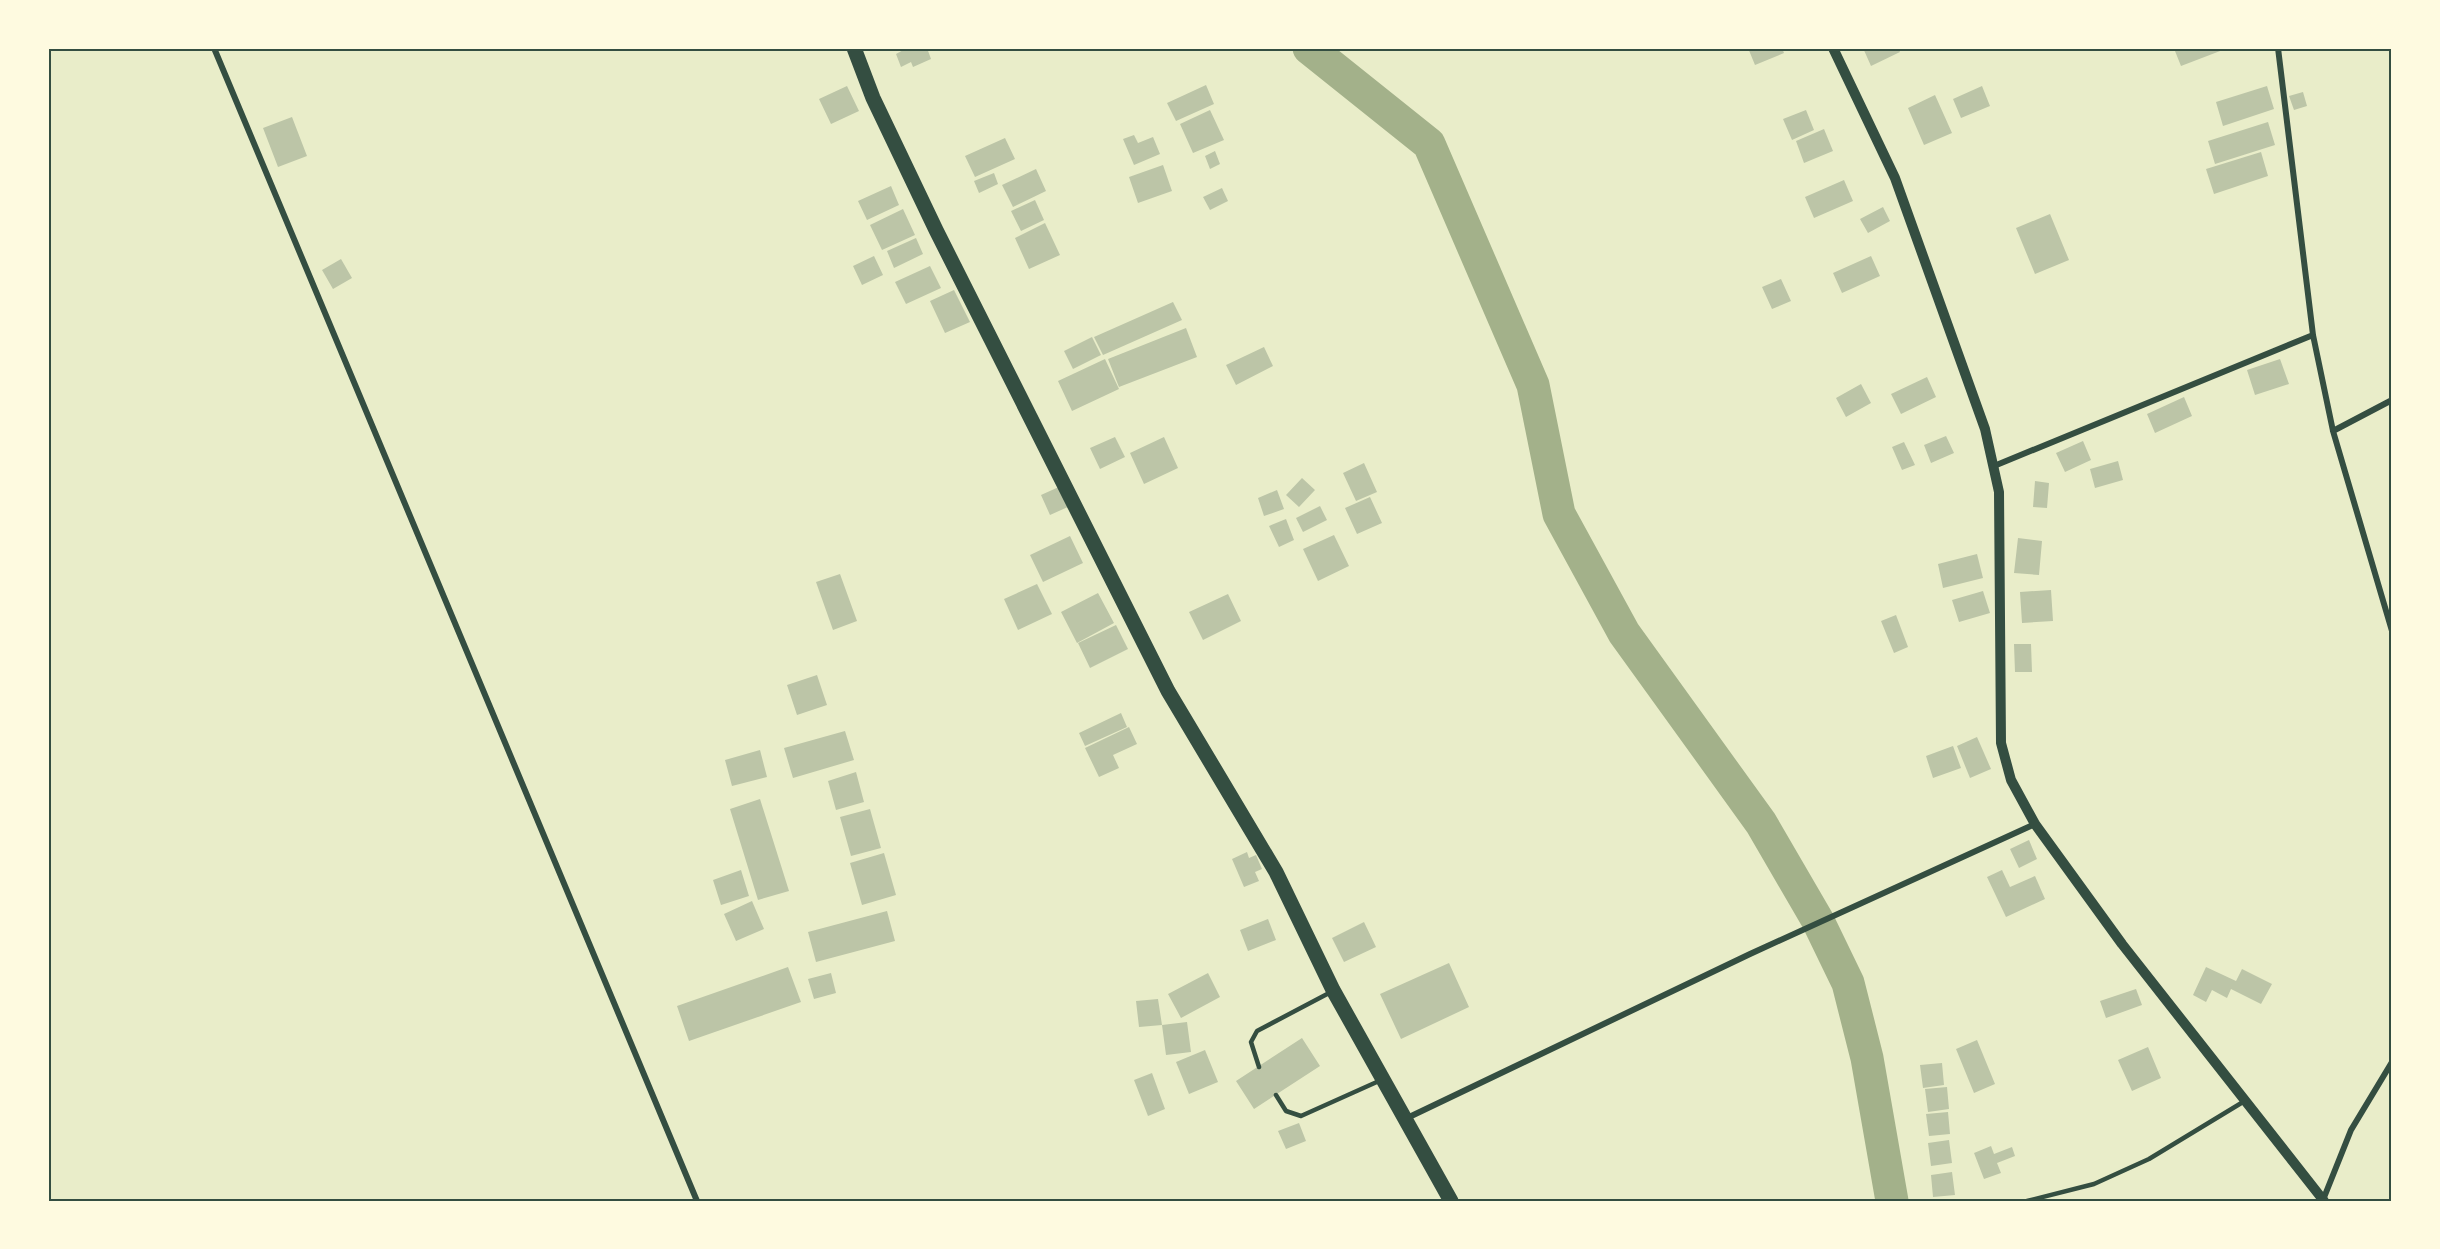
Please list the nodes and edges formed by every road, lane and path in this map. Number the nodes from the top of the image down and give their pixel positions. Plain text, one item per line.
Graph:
1 (214, 48) edge
2 (854, 48) edge
3 (1833, 48) edge
4 (2278, 48) edge
5 (2313, 334) junction
6 (2392, 400) edge
7 (2333, 431) junction
8 (1994, 466) junction
9 (2392, 632) edge
10 (2035, 824) junction
11 (1333, 990) junction
12 (2392, 1062) edge
13 (1259, 1067) dead end
14 (1382, 1080) junction
15 (1276, 1095) dead end
16 (2246, 1100) junction
17 (1405, 1119) junction
18 (697, 1201) edge
19 (1451, 1201) edge
20 (2027, 1201) edge
21 (2324, 1201) edge

1 - 18 street
2 - 11 highway
3 - 8 street
4 - 5 street
5 - 7 street
5 - 8 street
6 - 7 street
7 - 9 street
8 - 10 street
10 - 16 street
10 - 17 street
11 - 13 lane
11 - 14 highway
12 - 21 street
14 - 15 lane
14 - 17 highway
16 - 20 lane
16 - 21 street
17 - 19 highway

